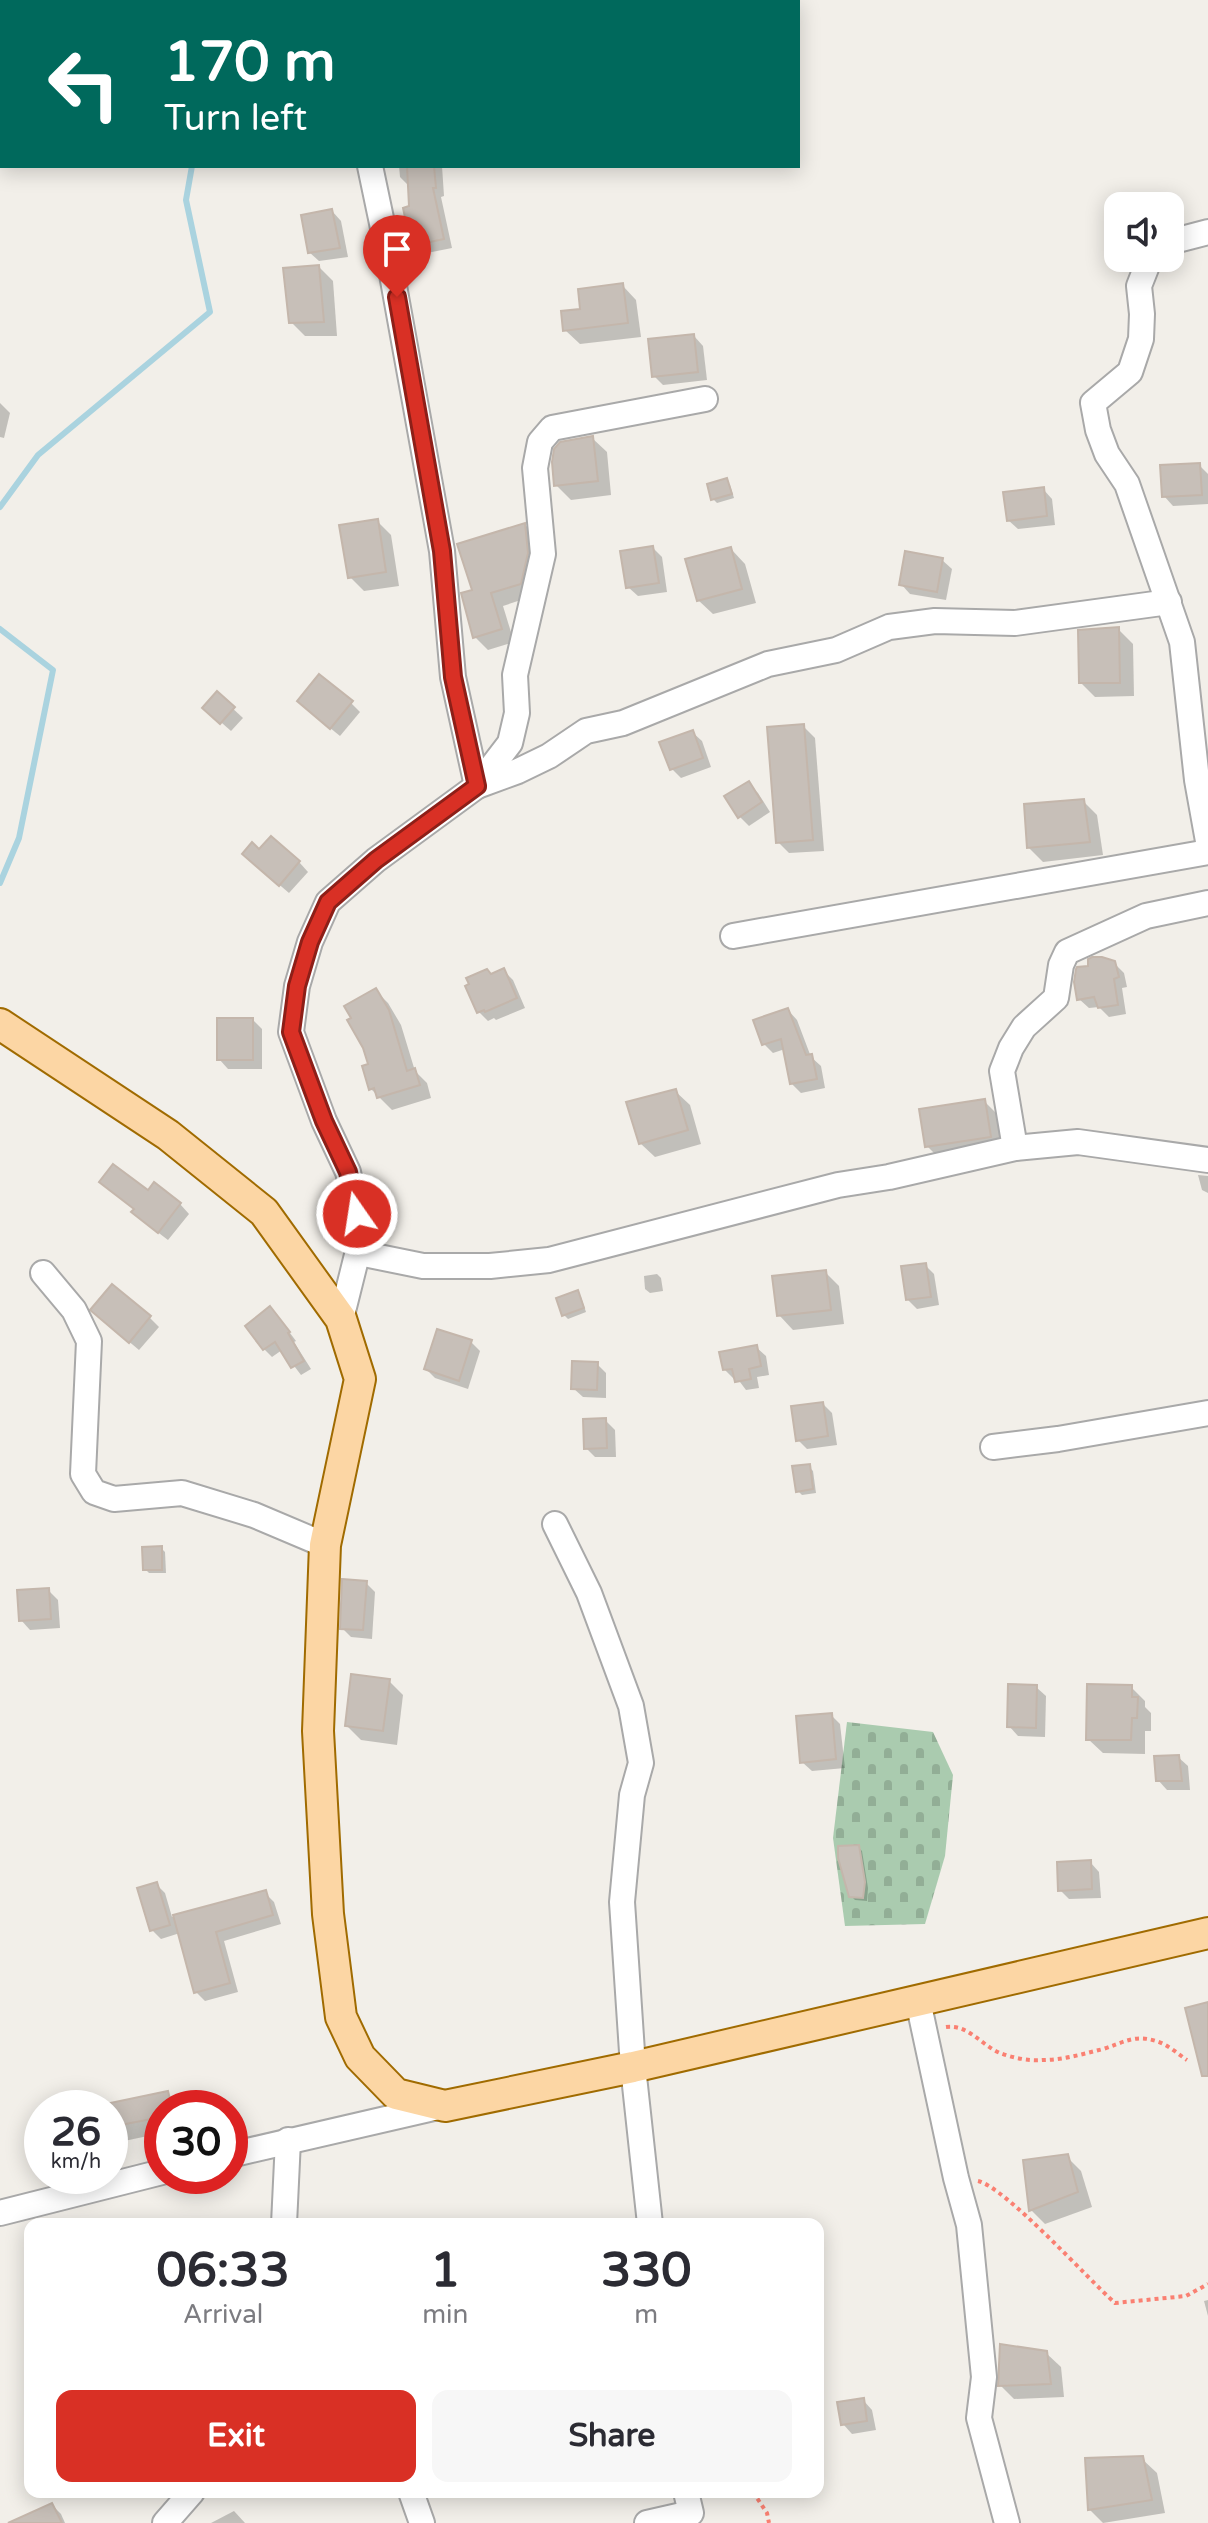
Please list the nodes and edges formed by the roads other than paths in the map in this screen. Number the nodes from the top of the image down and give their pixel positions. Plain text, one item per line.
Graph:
1 (370, 168) edge
2 (1208, 232) edge
3 (1184, 238) edge
4 (1144, 272) edge
5 (705, 399) dead end
6 (1169, 602) junction
7 (477, 786) junction
8 (1208, 841) edge
9 (1208, 852) edge
10 (1208, 903) edge
11 (733, 936) dead end
12 (0, 1024) edge
13 (1015, 1148) junction
14 (1208, 1160) edge
15 (359, 1253) junction
16 (43, 1273) dead end
17 (341, 1319) junction
18 (1208, 1413) edge
19 (993, 1447) dead end
20 (555, 1524) dead end
21 (325, 1545) junction
22 (1208, 1933) edge
23 (918, 2001) junction
24 (633, 2067) junction
25 (445, 2106) junction
26 (288, 2140) junction
27 (248, 2150) edge
28 (144, 2177) edge
29 (0, 2213) edge
30 (284, 2218) edge
31 (649, 2218) edge
32 (187, 2498) edge
33 (413, 2498) edge
34 (690, 2509) edge
35 (165, 2523) edge
36 (422, 2523) edge
37 (647, 2523) edge
38 (1007, 2523) edge

1 - 7 street
2 - 3 street
4 - 6 street
5 - 7 street
6 - 7 street
6 - 8 street
7 - 15 street
9 - 11 street
10 - 13 street
12 - 17 main road
13 - 14 street
13 - 15 street
15 - 17 street
16 - 21 street
17 - 21 main road
18 - 19 street
20 - 24 street
21 - 25 main road
22 - 23 main road
23 - 24 main road
23 - 38 street
24 - 25 main road
24 - 31 street
25 - 26 street
26 - 27 street
26 - 30 street
28 - 29 street
32 - 35 street
33 - 36 street
34 - 37 street

